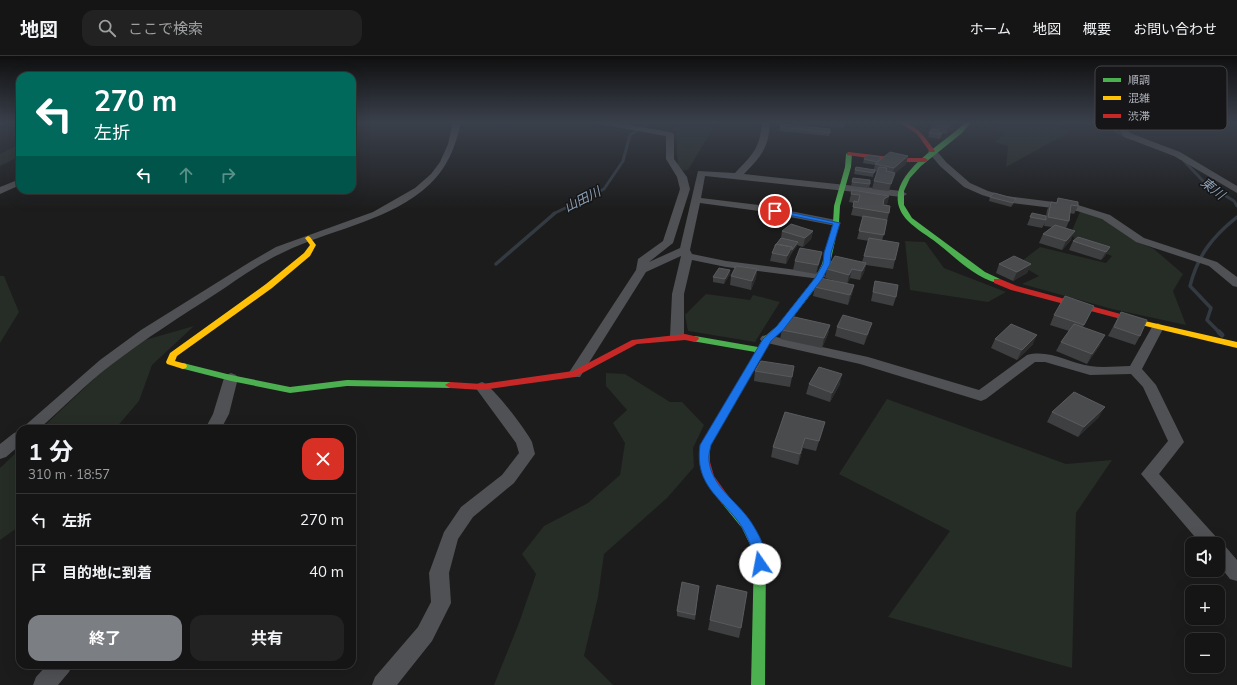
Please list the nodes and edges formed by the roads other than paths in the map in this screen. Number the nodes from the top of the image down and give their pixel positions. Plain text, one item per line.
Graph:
1 (449, 151) edge
2 (670, 151) edge
3 (759, 151) edge
4 (932, 151) joint
5 (1170, 151) edge
6 (925, 160) junction
7 (737, 176) junction
8 (16, 184) edge
9 (842, 187) junction
10 (1237, 190) edge
11 (0, 191) edge
12 (902, 194) junction
13 (696, 200) junction
14 (836, 223) junction
15 (308, 238) junction
16 (686, 253) junction
17 (642, 270) junction
18 (820, 276) junction
19 (1237, 283) edge
20 (1158, 327) junction
21 (677, 337) junction
22 (764, 344) junction
23 (1237, 345) edge
24 (1135, 370) junction
25 (575, 374) junction
26 (231, 378) junction
27 (482, 387) junction
28 (34, 425) edge
29 (215, 425) edge
30 (16, 440) edge
31 (0, 453) edge
32 (1206, 537) edge
33 (1225, 559) edge
34 (1237, 573) edge
35 (58, 669) edge
36 (44, 685) edge
37 (383, 685) edge
38 (758, 685) edge

1 - 15 street
2 - 17 street
3 - 7 street
4 - 6 street
4 - 19 street
5 - 10 street
6 - 9 street
6 - 12 street
7 - 9 street
7 - 13 street
8 - 11 street
9 - 12 street
9 - 14 street
12 - 20 street
13 - 14 street
13 - 16 street
14 - 18 street
15 - 26 street
15 - 28 street
16 - 17 street
16 - 18 street
16 - 21 street
17 - 25 street
18 - 22 street
20 - 23 street
20 - 24 street
21 - 22 street
21 - 25 street
22 - 24 street
22 - 38 street
24 - 32 street
25 - 27 street
26 - 27 street
26 - 29 street
27 - 37 street
30 - 31 street
33 - 34 street
35 - 36 street

